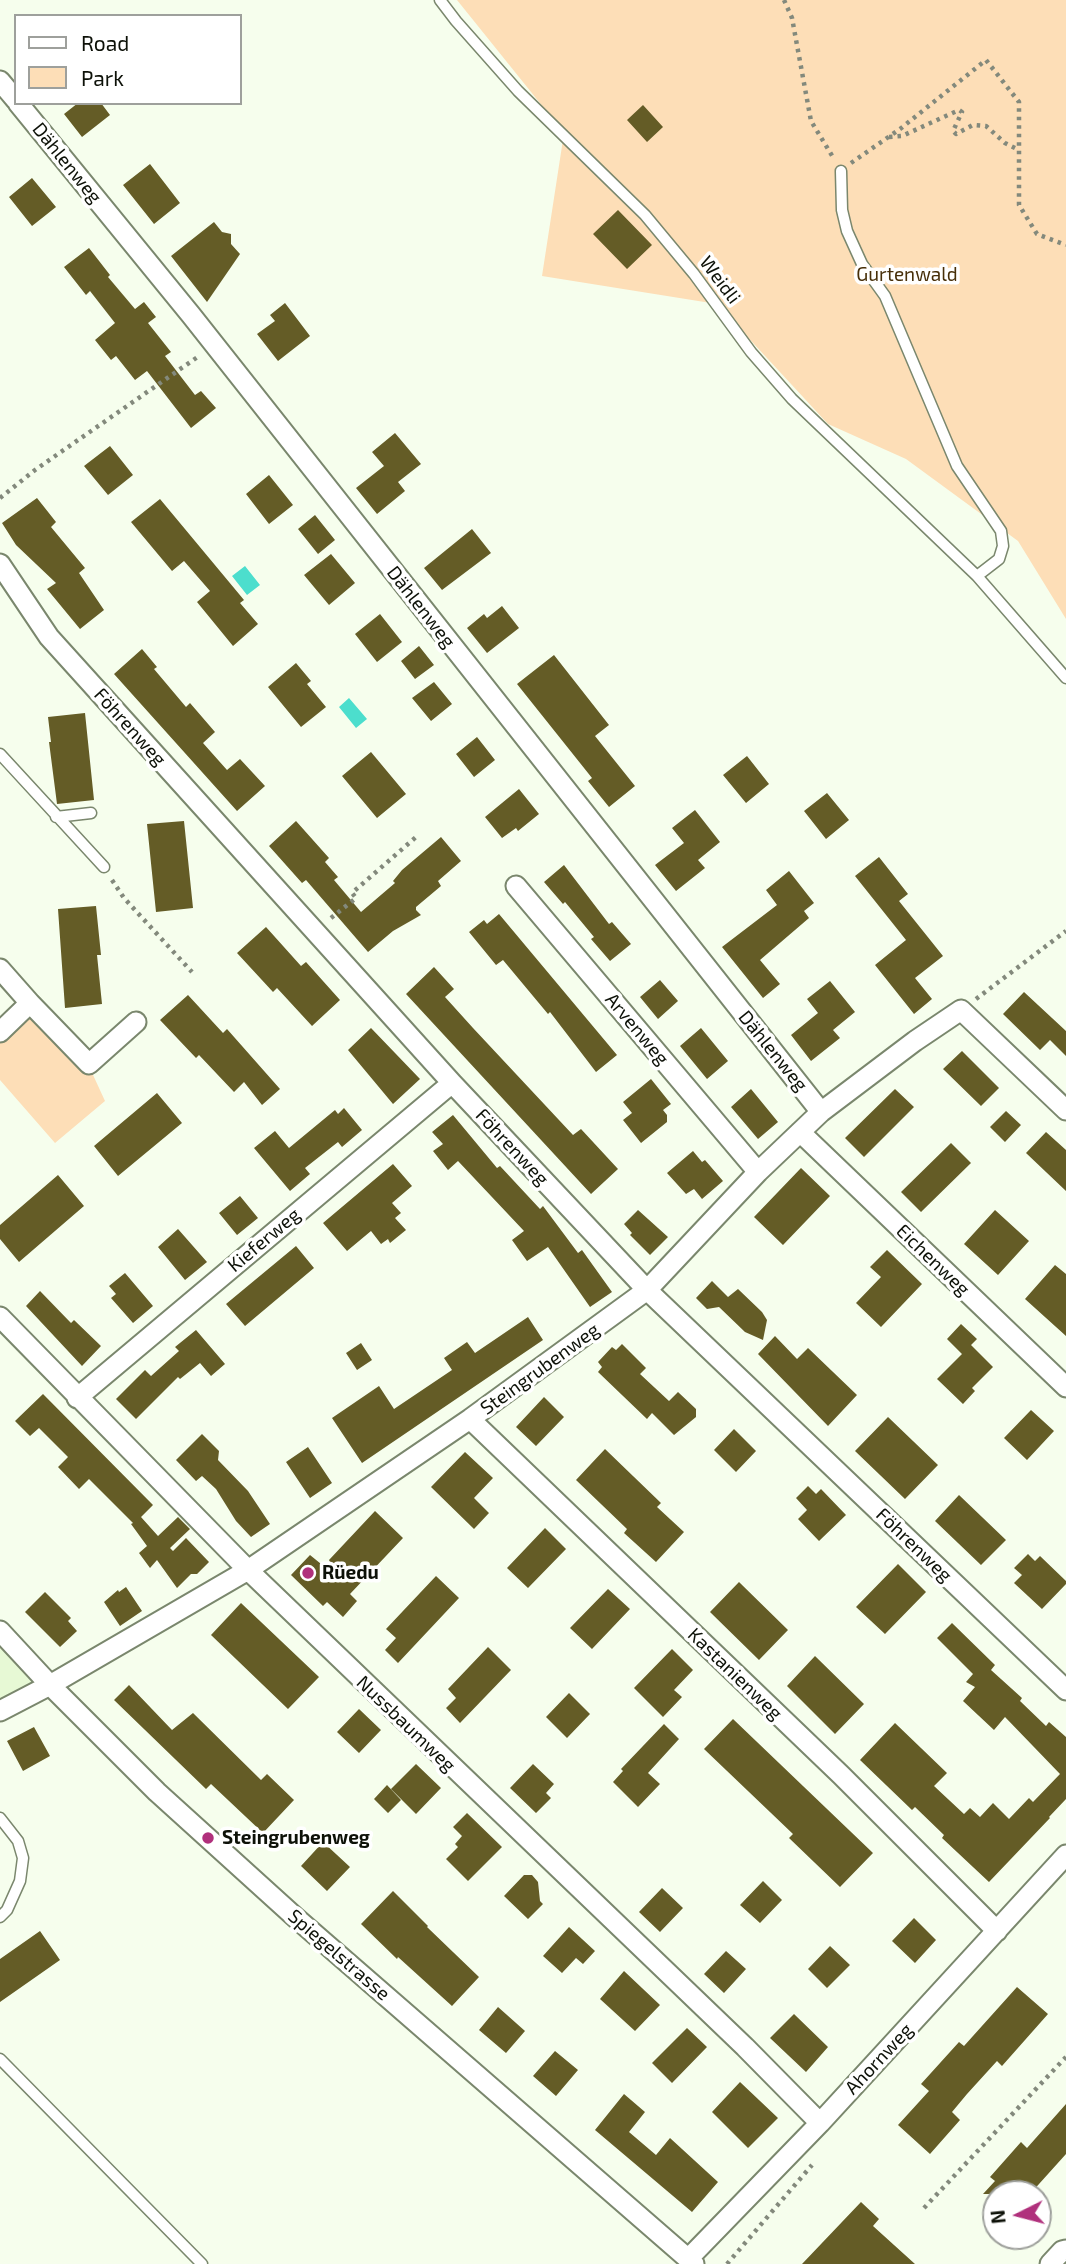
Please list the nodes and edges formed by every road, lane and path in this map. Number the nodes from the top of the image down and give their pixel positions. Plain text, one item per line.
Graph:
1 (440, 0) edge
2 (784, 0) edge
3 (0, 81) edge
4 (14, 98) edge
5 (19, 105) edge
6 (888, 137) junction
7 (1019, 150) junction
8 (841, 171) junction
9 (1066, 245) edge
10 (189, 362) dead end
11 (0, 498) edge
12 (0, 564) edge
13 (977, 576) junction
14 (1066, 678) edge
15 (0, 754) edge
16 (91, 813) dead end
17 (56, 817) junction
18 (415, 837) dead end
19 (104, 867) joint
20 (516, 886) dead end
21 (1066, 931) edge
22 (314, 932) junction
23 (0, 969) edge
24 (192, 972) dead end
25 (30, 1003) junction
26 (961, 1010) junction
27 (136, 1022) dead end
28 (0, 1031) edge
29 (452, 1083) junction
30 (1066, 1110) edge
31 (821, 1112) junction
32 (800, 1132) junction
33 (758, 1172) junction
34 (647, 1290) junction
35 (0, 1317) edge
36 (1066, 1387) edge
37 (77, 1398) junction
38 (470, 1419) junction
39 (248, 1570) junction
40 (0, 1631) edge
41 (50, 1685) junction
42 (1066, 1690) edge
43 (0, 1711) edge
44 (0, 1818) edge
45 (1066, 1855) edge
46 (0, 1917) edge
47 (997, 1931) junction
48 (1066, 2057) edge
49 (0, 2059) edge
50 (820, 2123) junction
51 (924, 2208) dead end
52 (1066, 2250) edge
53 (691, 2262) edge
54 (202, 2264) edge
55 (1050, 2264) edge

1 - 13 lane, Weidli
2 - 8 path
3 - 4 street, Dählenweg
5 - 31 street, Dählenweg
6 - 7 path
6 - 7 path
6 - 8 path
7 - 9 path
8 - 13 lane
10 - 11 path
12 - 22 street, Föhrenweg
13 - 14 lane, Weidli
15 - 17 lane
16 - 17 lane
17 - 19 lane
18 - 22 path
19 - 24 path
20 - 33 street, Arvenweg
21 - 26 path
22 - 29 street, Föhrenweg
23 - 25 street
25 - 27 street
25 - 28 street
26 - 30 street
26 - 31 street, Steingrubenweg
29 - 34 street, Föhrenweg
29 - 37 street, Kieferweg
31 - 32 street, Steingrubenweg
32 - 33 street, Steingrubenweg
32 - 36 street, Eichenweg
33 - 34 street, Steingrubenweg
34 - 38 street, Steingrubenweg
34 - 42 street, Föhrenweg
35 - 37 street, Nussbaumweg
37 - 39 street, Nussbaumweg
38 - 39 street, Steingrubenweg
38 - 47 street, Kastanienweg
39 - 41 street, Steingrubenweg
39 - 50 street, Nussbaumweg
40 - 41 street, Spiegelstrasse
41 - 43 street, Steingrubenweg
41 - 53 street, Spiegelstrasse
44 - 46 lane
45 - 47 street, Ahornweg
47 - 50 street, Ahornweg
48 - 51 path
49 - 54 lane
50 - 53 street, Ahornweg
52 - 55 street

